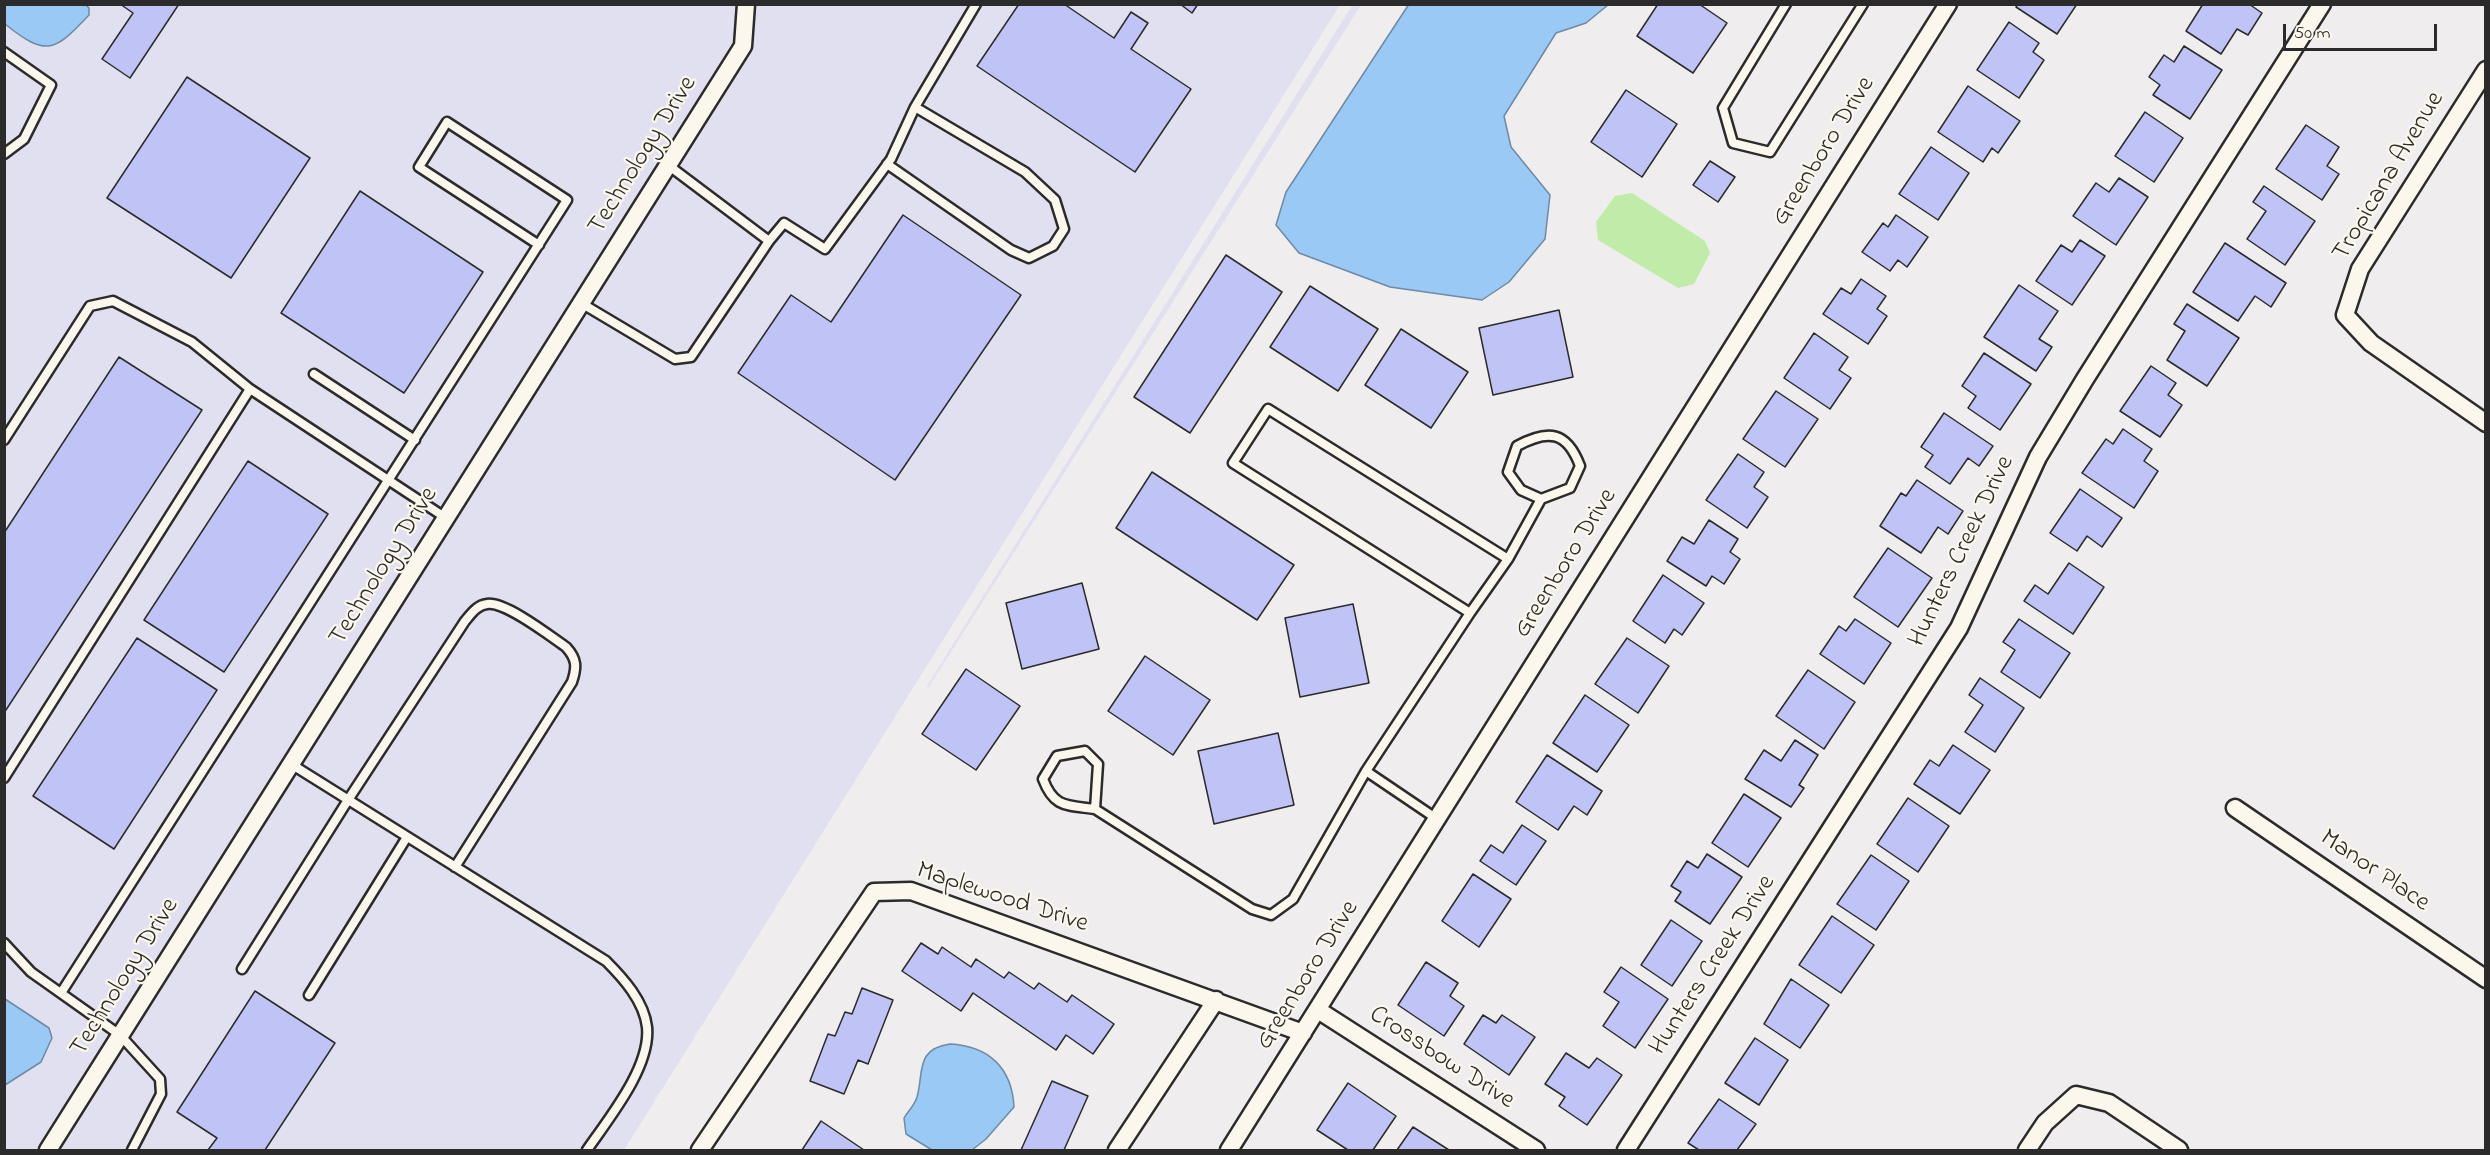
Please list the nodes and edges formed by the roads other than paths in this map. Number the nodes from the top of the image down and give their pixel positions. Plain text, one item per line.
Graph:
1 (746, 4) edge
2 (976, 4) edge
3 (1786, 4) edge
4 (1863, 4) edge
5 (1948, 4) edge
6 (2322, 4) edge
7 (4, 52) edge
8 (2486, 70) edge
9 (915, 107) junction
10 (4, 154) edge
11 (887, 164) junction
12 (668, 165) junction
13 (769, 241) junction
14 (539, 245) junction
15 (581, 303) junction
16 (314, 374) dead end
17 (250, 389) junction
18 (2486, 423) edge
19 (4, 440) edge
20 (415, 440) junction
21 (388, 481) junction
22 (1541, 498) junction
23 (446, 518) junction
24 (1508, 558) junction
25 (1470, 613) junction
26 (291, 764) junction
27 (1366, 771) junction
28 (4, 778) edge
29 (348, 800) junction
30 (2235, 808) dead end
31 (1095, 809) junction
32 (1437, 819) junction
33 (407, 837) junction
34 (455, 867) junction
35 (4, 943) edge
36 (242, 969) dead end
37 (2486, 979) edge
38 (61, 993) junction
39 (309, 995) dead end
40 (1216, 1000) junction
41 (1318, 1010) junction
42 (1303, 1033) junction
43 (120, 1035) junction
44 (48, 1150) edge
45 (132, 1150) edge
46 (587, 1150) edge
47 (700, 1150) edge
48 (1117, 1150) edge
49 (1229, 1150) edge
50 (1536, 1150) edge
51 (1626, 1150) edge
52 (2027, 1150) edge
53 (2179, 1150) edge

1 - 12 street, Technology Drive
2 - 9 lane
3 - 4 lane
5 - 32 street, Greenboro Drive
6 - 51 street, Hunters Creek Drive
7 - 10 lane
8 - 18 street, Tropicana Avenue
9 - 11 lane
9 - 11 lane
11 - 13 lane
12 - 13 lane
12 - 15 street, Technology Drive
13 - 15 lane
14 - 14 lane
14 - 20 lane
15 - 23 street, Technology Drive
16 - 20 lane
17 - 19 lane
17 - 21 lane
17 - 28 lane
20 - 21 lane
21 - 23 lane
21 - 38 lane
22 - 22 lane
22 - 24 lane
23 - 26 street, Technology Drive
24 - 25 lane
24 - 25 lane
25 - 27 lane
26 - 29 lane
26 - 43 street, Technology Drive
27 - 31 lane
27 - 32 lane
29 - 33 lane
29 - 34 lane
29 - 36 lane
30 - 37 street, Manor Place
31 - 31 lane
32 - 41 street, Greenboro Drive
33 - 34 lane
33 - 39 lane
34 - 46 lane
35 - 38 lane
38 - 43 lane
40 - 42 street, Maplewood Drive
40 - 47 street, Maplewood Drive
40 - 48 street
41 - 42 street, Greenboro Drive
41 - 50 street, Crossbow Drive
42 - 49 street, Greenboro Drive
43 - 44 street, Technology Drive
43 - 45 lane
52 - 53 street

